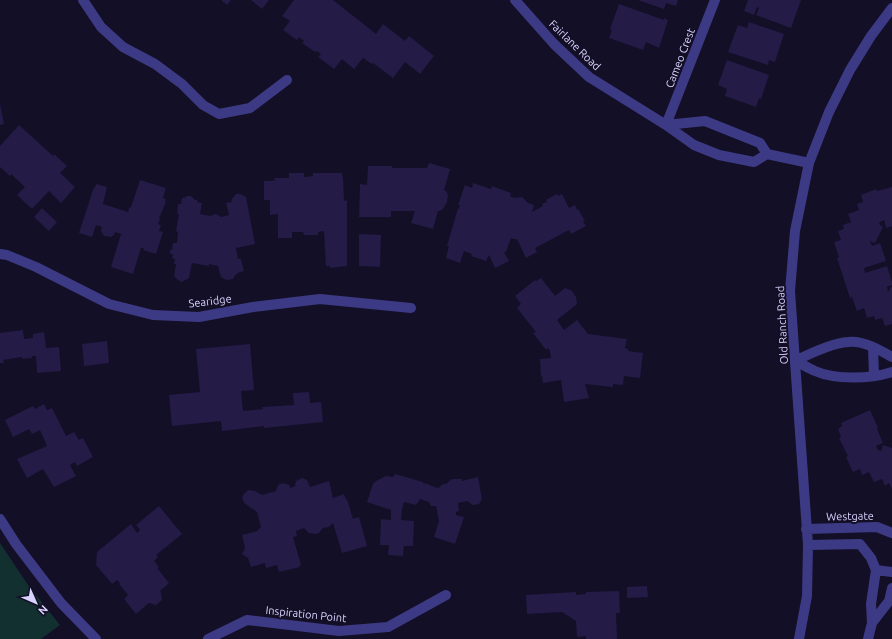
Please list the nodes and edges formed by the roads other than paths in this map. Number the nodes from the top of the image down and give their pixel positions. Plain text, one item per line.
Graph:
1 (83, 0) edge
2 (515, 0) edge
3 (715, 0) edge
4 (892, 8) edge
5 (287, 80) dead end
6 (666, 125) junction
7 (767, 154) junction
8 (809, 163) junction
9 (0, 254) edge
10 (410, 308) dead end
11 (873, 348) junction
12 (892, 357) edge
13 (795, 360) junction
14 (892, 372) edge
15 (874, 375) junction
16 (0, 518) edge
17 (806, 529) junction
18 (892, 533) edge
19 (808, 545) junction
20 (876, 570) junction
21 (892, 572) edge
22 (892, 588) edge
23 (446, 595) dead end
24 (872, 623) junction
25 (96, 639) edge
26 (208, 639) edge
27 (799, 639) edge
28 (868, 639) edge

1 - 5 street
2 - 6 street, Fairlane Road
3 - 6 street, Cameo Crest
4 - 8 street, Old Ranch Road
6 - 7 street
6 - 7 street, Fairlane Road
7 - 8 street
8 - 13 street, Old Ranch Road
9 - 10 street, Searidge
11 - 12 street
11 - 13 street
11 - 15 street
13 - 15 street
13 - 17 street, Old Ranch Road
14 - 15 street
16 - 25 street
17 - 18 street, Westgate
17 - 19 street, Old Ranch Road
19 - 20 street
19 - 27 street, Old Ranch Road
20 - 21 street
20 - 24 street
22 - 24 street
23 - 26 street, Inspiration Point
24 - 28 street

